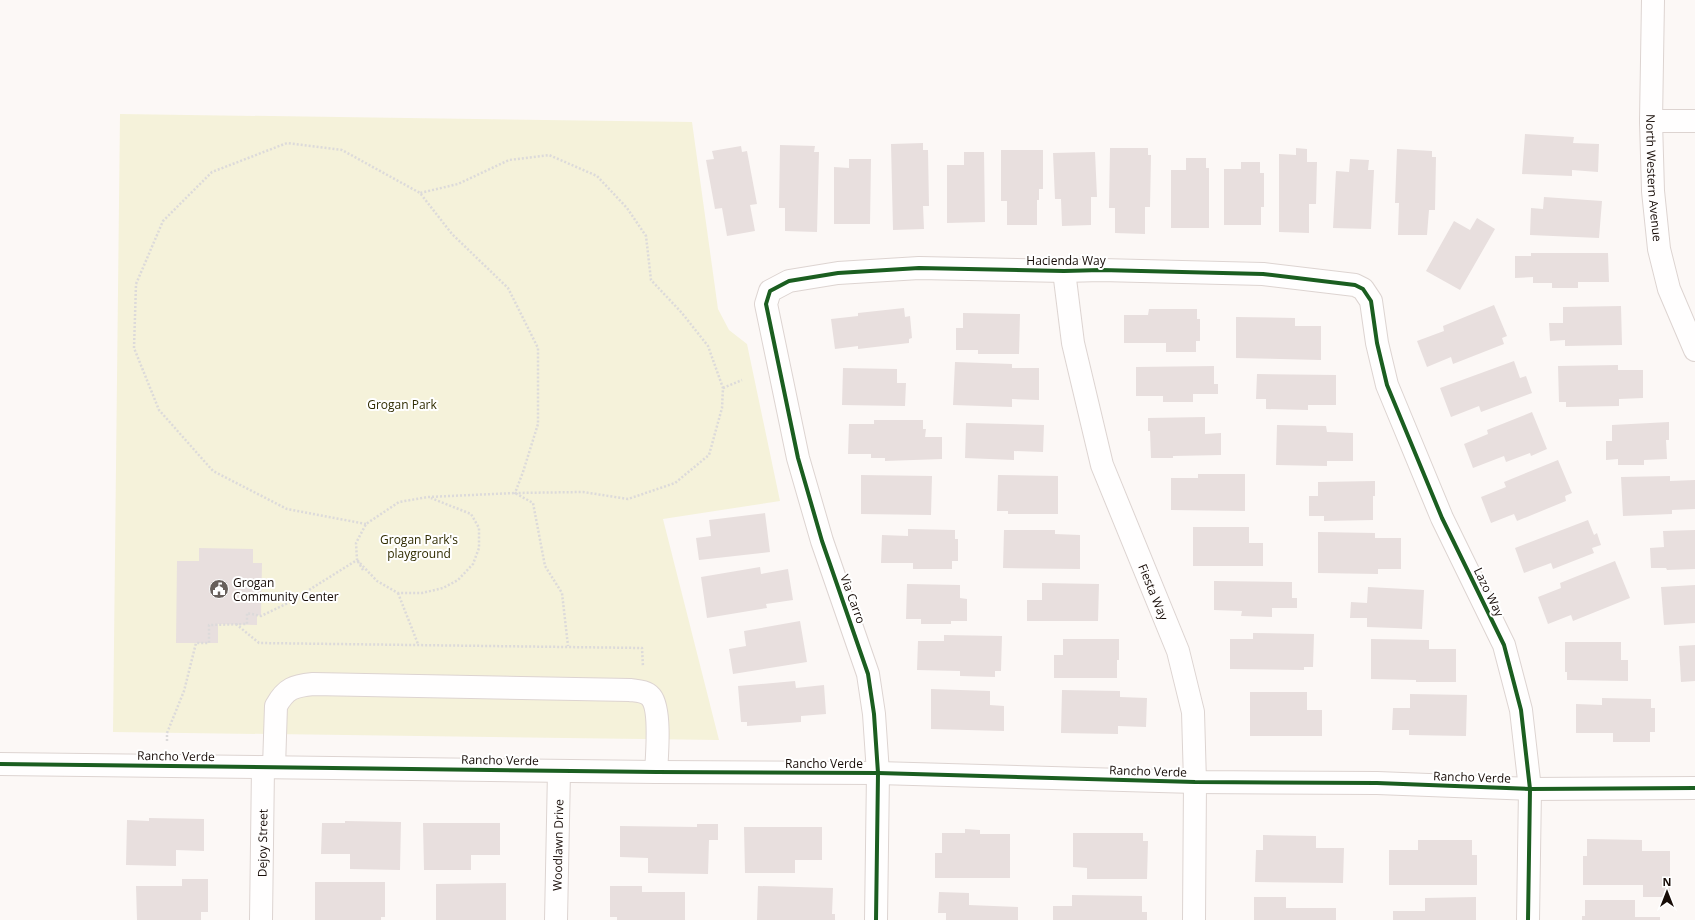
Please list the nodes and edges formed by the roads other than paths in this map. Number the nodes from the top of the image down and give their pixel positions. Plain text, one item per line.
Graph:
1 (1653, 0) edge
2 (1651, 121) junction
3 (1695, 121) edge
4 (1064, 271) junction
5 (1363, 289) joint
6 (770, 291) joint
7 (1695, 350) edge
8 (0, 764) edge
9 (268, 767) junction
10 (558, 771) junction
11 (656, 772) junction
12 (878, 773) junction
13 (1195, 782) junction
14 (1695, 788) edge
15 (1530, 789) junction
16 (261, 920) edge
17 (556, 920) edge
18 (876, 920) edge
19 (1194, 920) edge
20 (1528, 920) edge

1 - 2 street, North Western Avenue
2 - 3 street
2 - 7 street, North Western Avenue
4 - 5 street, Hacienda Way
4 - 6 street, Hacienda Way
4 - 13 street, Fiesta Way
5 - 15 street, Lazo Way
6 - 12 street, Via Carro
8 - 9 street, Rancho Verde
9 - 10 street, Rancho Verde
9 - 11 street, Dejoy Street
9 - 16 street, Dejoy Street
10 - 11 street, Rancho Verde
10 - 17 street, Woodlawn Drive
11 - 12 street, Rancho Verde
12 - 13 street, Rancho Verde
12 - 18 street, Via Carro
13 - 15 street, Rancho Verde
13 - 19 street, Fiesta Way
14 - 15 street, Rancho Verde
15 - 20 street, Lazo Way

